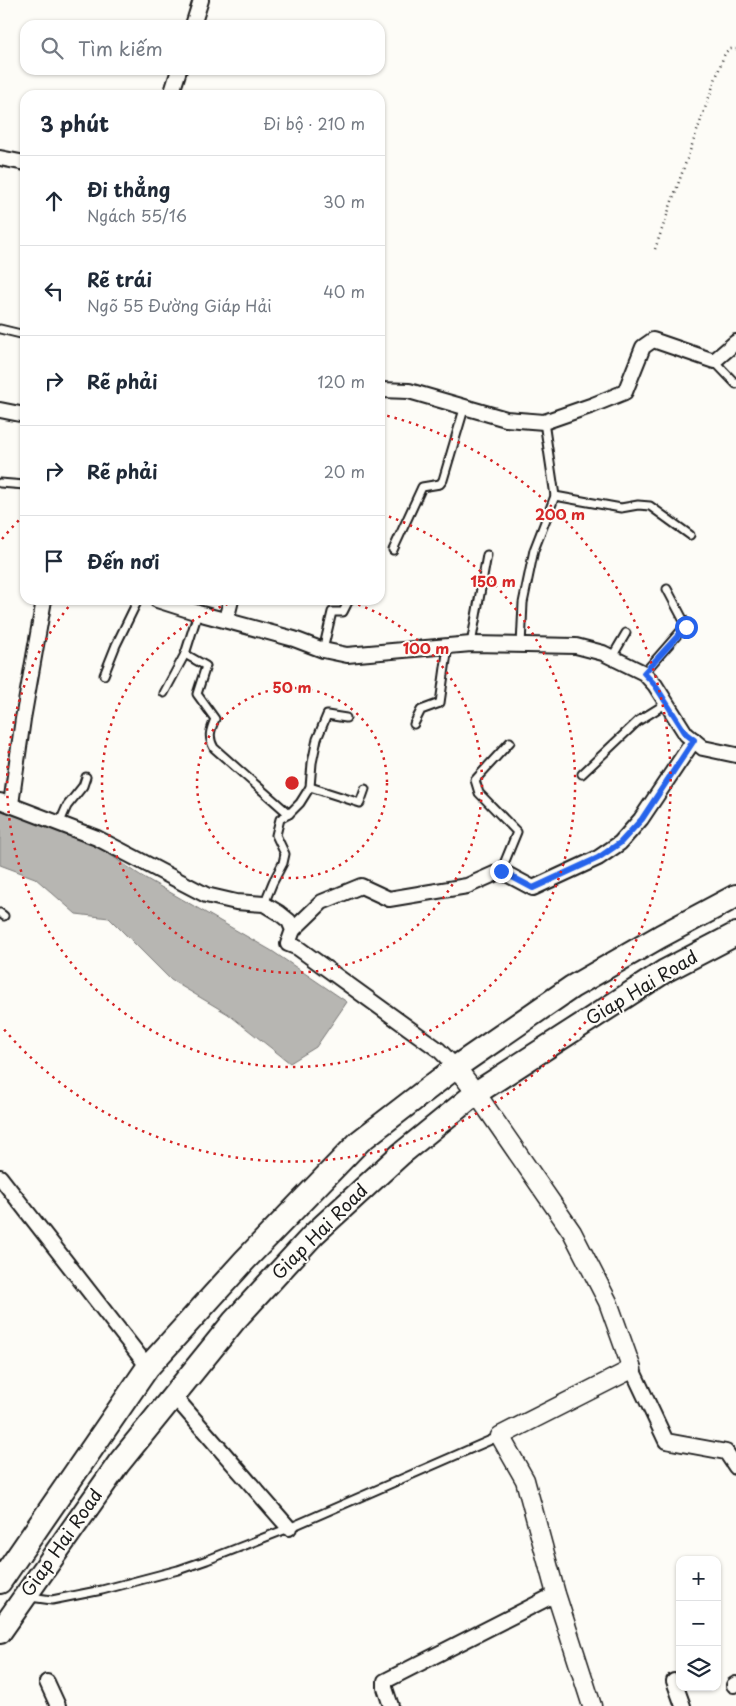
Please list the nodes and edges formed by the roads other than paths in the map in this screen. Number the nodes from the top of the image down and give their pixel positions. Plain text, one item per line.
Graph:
1 (201, 0) edge
2 (195, 20) edge
3 (177, 75) edge
4 (173, 90) edge
5 (0, 158) edge
6 (20, 162) edge
7 (0, 329) edge
8 (20, 334) edge
9 (736, 342) edge
10 (714, 361) junction
11 (736, 384) edge
12 (385, 390) edge
13 (464, 408) junction
14 (0, 410) edge
15 (20, 414) edge
16 (544, 422) junction
17 (0, 483) edge
18 (20, 485) edge
19 (554, 496) junction
20 (690, 535) dead end
21 (394, 550) dead end
22 (487, 555) dead end
23 (667, 589) dead end
24 (43, 605) edge
25 (136, 605) edge
26 (173, 605) edge
27 (230, 605) edge
28 (346, 605) edge
29 (198, 613) junction
30 (226, 620) junction
31 (626, 633) dead end
32 (470, 644) junction
33 (521, 645) junction
34 (448, 646) junction
35 (323, 650) junction
36 (185, 654) junction
37 (612, 657) junction
38 (644, 673) junction
39 (104, 675) dead end
40 (164, 693) dead end
41 (667, 704) junction
42 (346, 718) dead end
43 (414, 724) dead end
44 (694, 740) junction
45 (510, 742) dead end
46 (736, 755) edge
47 (582, 774) dead end
48 (86, 778) dead end
49 (310, 787) junction
50 (365, 788) dead end
51 (5, 803) edge
52 (289, 814) junction
53 (59, 824) junction
54 (501, 871) junction
55 (736, 896) edge
56 (264, 904) junction
57 (293, 930) junction
58 (736, 934) edge
59 (456, 1068) junction
60 (476, 1093) junction
61 (0, 1177) edge
62 (209, 1300) junction
63 (234, 1321) junction
64 (148, 1367) junction
65 (632, 1369) junction
66 (173, 1395) junction
67 (500, 1436) junction
68 (95, 1445) junction
69 (119, 1463) junction
70 (736, 1467) edge
71 (289, 1528) junction
72 (0, 1582) edge
73 (556, 1594) junction
74 (25, 1596) junction
75 (0, 1632) edge
76 (674, 1681) dead end
77 (47, 1682) dead end
78 (58, 1706) edge
79 (391, 1706) edge
80 (592, 1706) edge
81 (683, 1706) edge

1 - 2 street
3 - 4 street
5 - 6 street
7 - 8 lane
9 - 10 street
10 - 11 lane
10 - 16 street
12 - 13 street
13 - 16 street
13 - 21 lane
14 - 15 street
16 - 19 lane
17 - 18 lane
19 - 20 lane
19 - 33 lane
22 - 32 lane
23 - 38 lane
24 - 51 street
25 - 39 lane
26 - 29 street
27 - 30 street
28 - 35 lane
29 - 30 street
29 - 36 lane
30 - 35 street
31 - 37 lane
32 - 33 street
32 - 34 street
33 - 37 street
34 - 35 street
34 - 43 lane
36 - 40 lane
36 - 52 lane
37 - 38 street
38 - 41 street
41 - 44 street
41 - 47 lane
42 - 49 lane
44 - 46 street
44 - 54 street
45 - 54 lane
48 - 53 lane
49 - 50 lane
49 - 52 lane
51 - 53 street
52 - 56 lane
53 - 56 street
54 - 57 street
55 - 59 highway, Giap Hai Road
56 - 57 street
57 - 59 street
58 - 60 highway, Giap Hai Road
59 - 60 street
59 - 62 highway, Giap Hai Road
60 - 63 highway, Giap Hai Road
60 - 65 street
61 - 64 street
62 - 63 highway
62 - 64 highway, Giap Hai Road
63 - 66 highway, Giap Hai Road
64 - 68 highway, Giap Hai Road
65 - 67 street
65 - 70 street
66 - 69 highway, Giap Hai Road
66 - 71 street
67 - 71 lane
67 - 73 street
68 - 69 highway
68 - 72 highway, Giap Hai Road
69 - 74 highway, Giap Hai Road
71 - 74 lane
73 - 79 street
73 - 80 street
74 - 75 highway, Giap Hai Road
76 - 81 street
77 - 78 street

